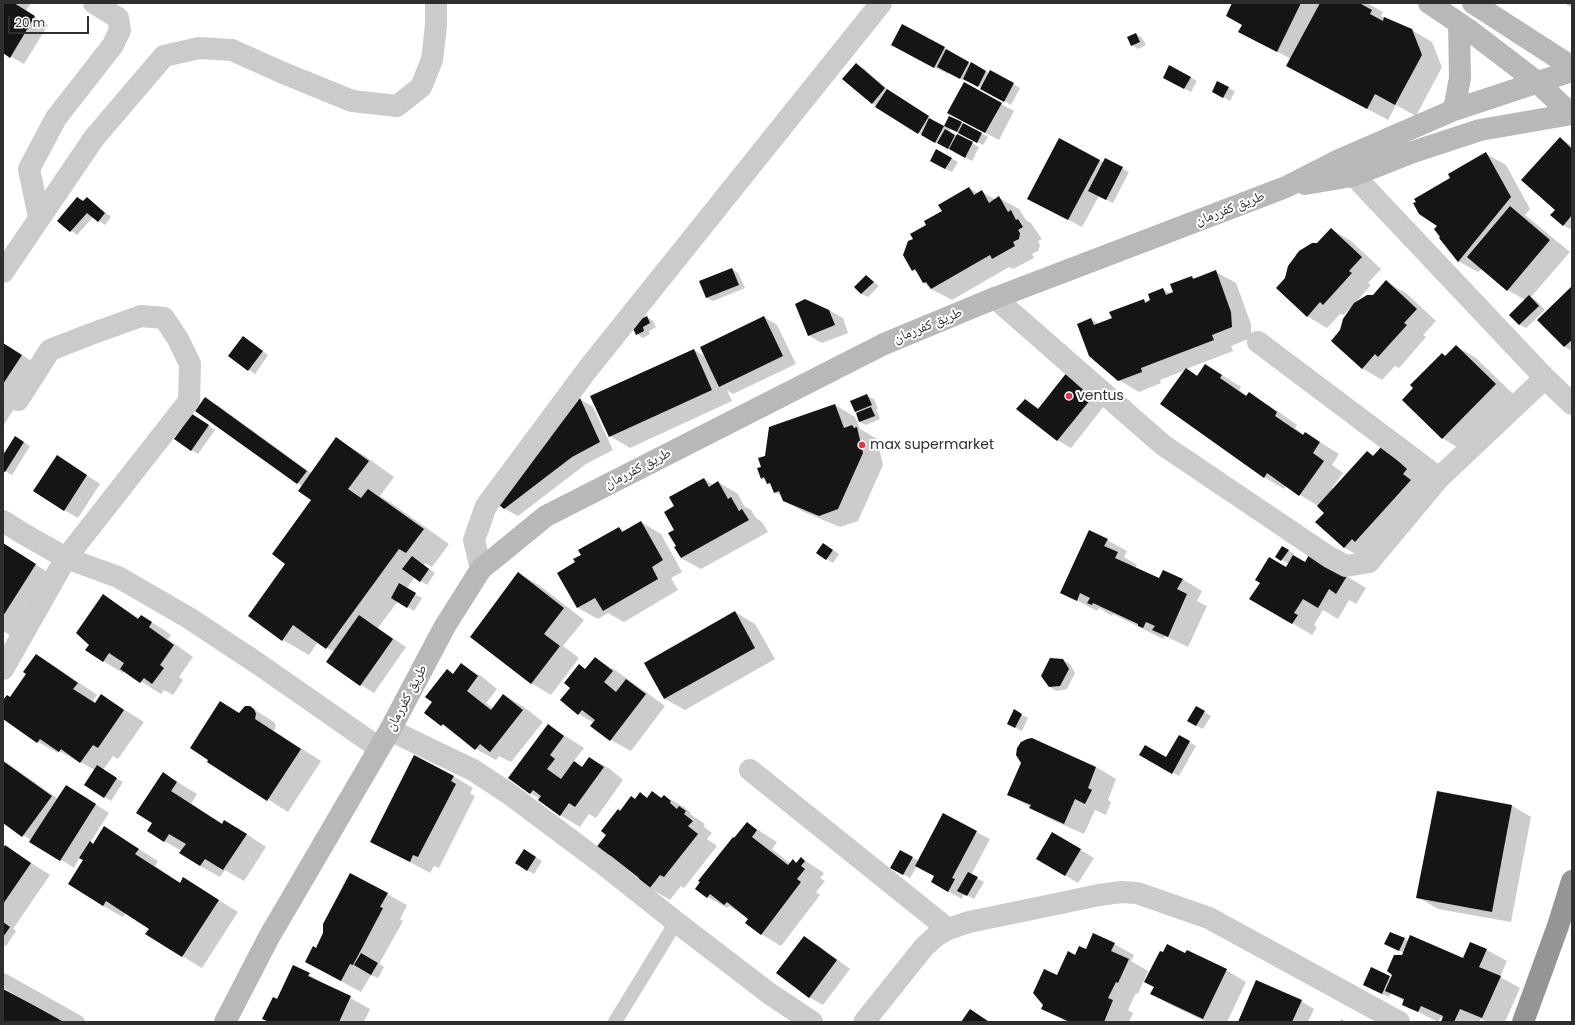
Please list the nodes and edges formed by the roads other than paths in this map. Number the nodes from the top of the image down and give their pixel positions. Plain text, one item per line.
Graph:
1 (94, 3) edge
2 (436, 3) edge
3 (881, 3) edge
4 (1428, 3) edge
5 (1473, 3) edge
6 (1459, 24) junction
7 (1572, 67) edge
8 (1572, 71) edge
9 (1537, 82) junction
10 (1454, 110) junction
11 (1571, 114) edge
12 (1339, 160) junction
13 (1352, 176) junction
14 (1286, 187) junction
15 (40, 217) junction
16 (3, 272) edge
17 (995, 298) junction
18 (1258, 342) dead end
19 (1545, 378) junction
20 (18, 400) dead end
21 (1572, 404) edge
22 (1439, 478) junction
23 (3, 521) edge
24 (66, 558) junction
25 (481, 568) junction
26 (3, 669) edge
27 (384, 739) junction
28 (750, 770) dead end
29 (1572, 881) edge
30 (676, 922) junction
31 (948, 929) junction
32 (3, 980) edge
33 (78, 1022) edge
34 (225, 1022) edge
35 (615, 1022) edge
36 (812, 1022) edge
37 (864, 1022) edge
38 (1399, 1022) edge
39 (1523, 1022) edge

1 - 15 street
2 - 15 street
3 - 25 street
4 - 6 main road
5 - 7 main road
6 - 9 main road
6 - 10 main road
8 - 9 main road
9 - 10 main road
9 - 11 main road
10 - 12 main road
11 - 13 main road
12 - 13 street
12 - 14 main road
13 - 14 main road
13 - 19 street
14 - 17 main road, طريق كفررمان
15 - 16 street
17 - 22 street
17 - 25 main road, طريق كفررمان
18 - 22 street
19 - 21 street
19 - 22 street
20 - 24 street
23 - 24 street
24 - 26 street
24 - 27 street
25 - 27 main road, طريق كفررمان
27 - 30 street
27 - 34 main road, طريق كفررمان
28 - 31 street
29 - 39 highway
30 - 35 lane
30 - 36 street
31 - 37 street
31 - 38 street
32 - 33 lane

